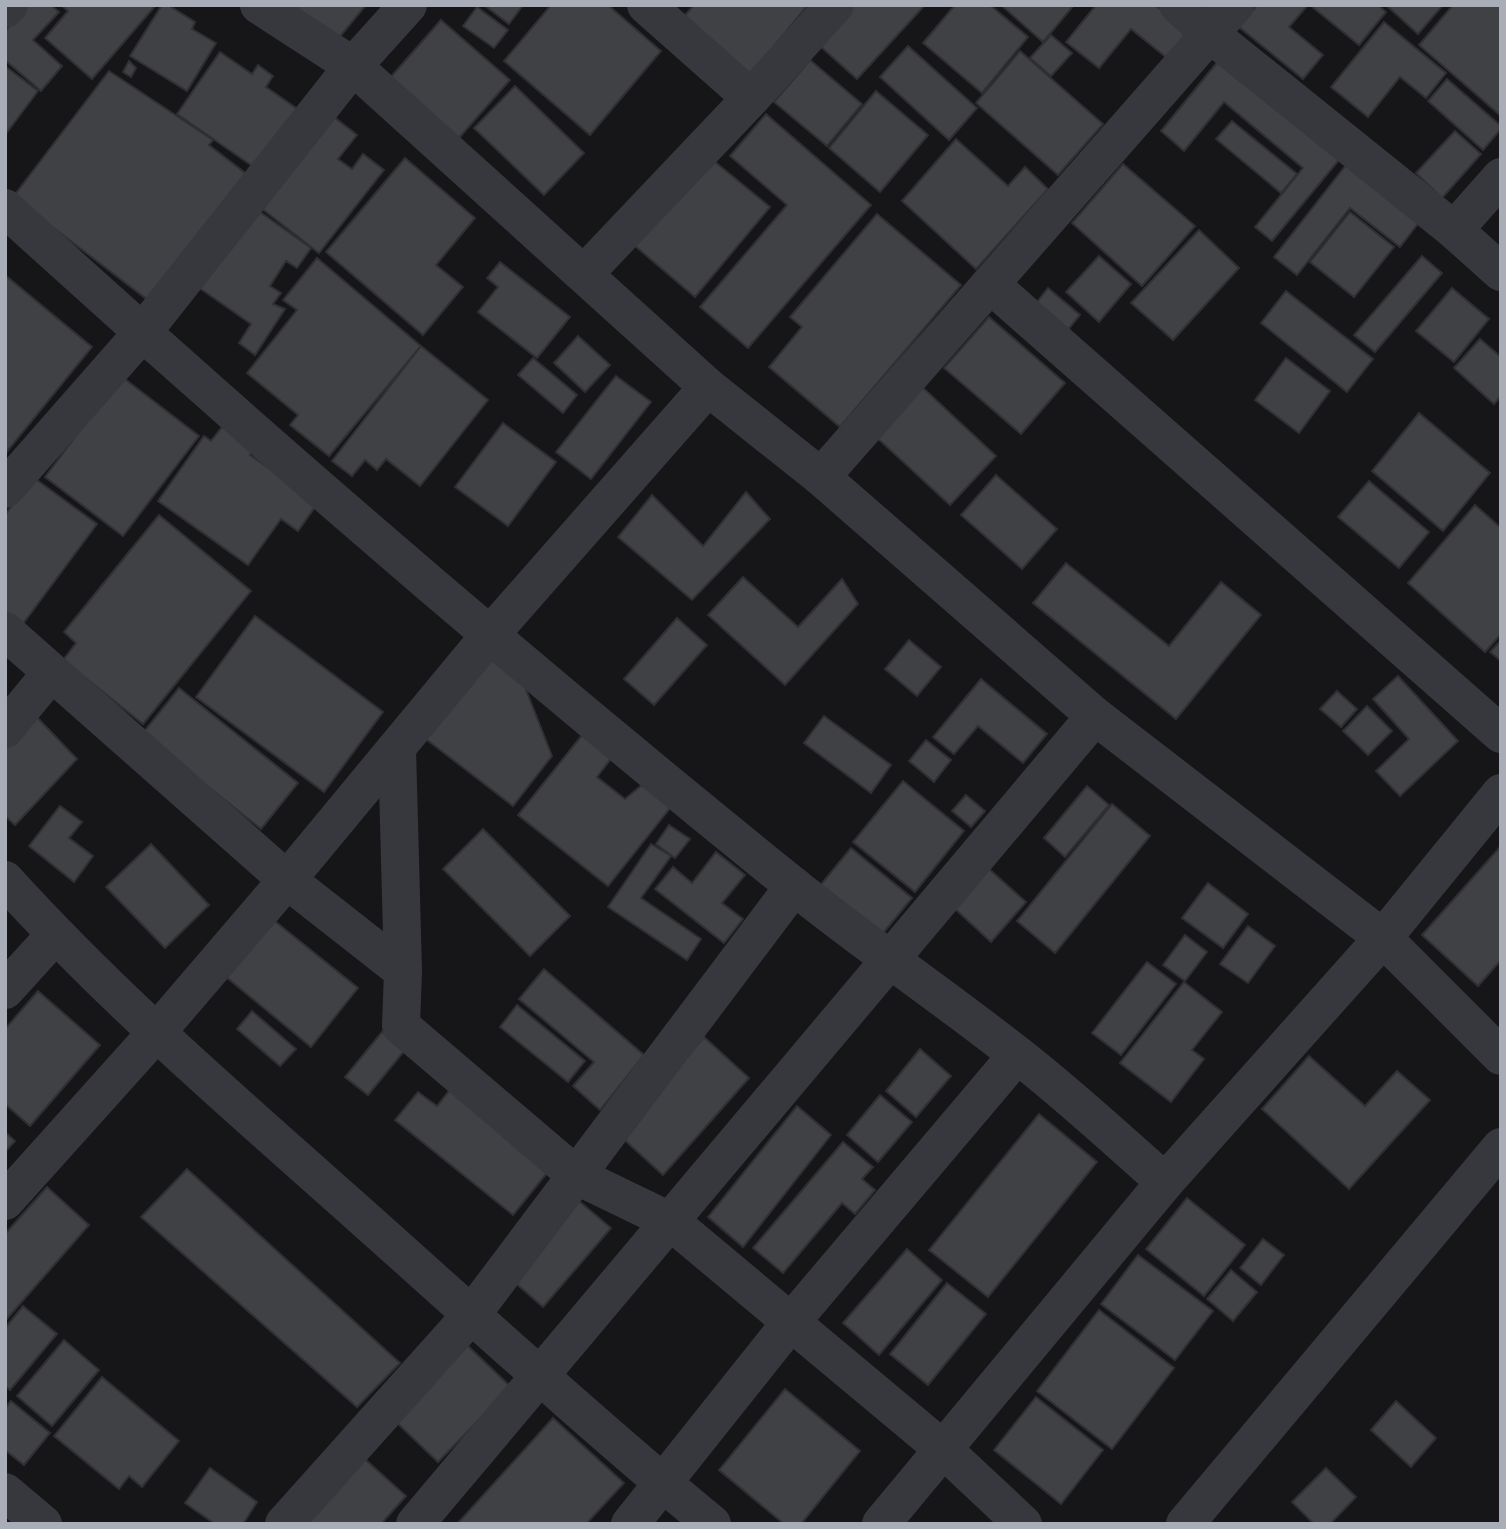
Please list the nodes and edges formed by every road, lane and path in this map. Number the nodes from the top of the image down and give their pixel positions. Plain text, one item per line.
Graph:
1 (259, 5) edge
2 (408, 5) edge
3 (646, 5) edge
4 (835, 5) edge
5 (1178, 5) edge
6 (1235, 5) edge
7 (1210, 34) junction
8 (353, 66) junction
9 (751, 99) junction
10 (1501, 177) edge
11 (5, 208) edge
12 (1454, 230) junction
13 (1501, 272) edge
14 (584, 274) junction
15 (990, 284) junction
16 (142, 333) junction
17 (708, 387) junction
18 (821, 477) junction
19 (5, 489) edge
20 (5, 631) edge
21 (489, 636) junction
22 (51, 673) junction
23 (1095, 716) junction
24 (5, 729) edge
25 (1501, 734) edge
26 (397, 748) junction
27 (1499, 801) edge
28 (5, 880) edge
29 (287, 880) junction
30 (794, 886) junction
31 (55, 935) junction
32 (1383, 938) junction
33 (890, 958) junction
34 (403, 971) junction
35 (5, 990) edge
36 (156, 1033) junction
37 (1017, 1055) junction
38 (1501, 1056) edge
39 (1501, 1147) edge
40 (577, 1176) junction
41 (1164, 1182) junction
42 (5, 1201) edge
43 (670, 1221) junction
44 (472, 1314) junction
45 (792, 1322) junction
46 (540, 1375) junction
47 (944, 1450) junction
48 (662, 1482) junction
49 (5, 1492) edge
50 (43, 1524) edge
51 (284, 1524) edge
52 (415, 1524) edge
53 (630, 1524) edge
54 (712, 1524) edge
55 (881, 1524) edge
56 (1023, 1524) edge
57 (1185, 1524) edge

1 - 8 street
2 - 8 street
3 - 9 street
4 - 9 street
5 - 7 street
6 - 7 street
7 - 12 street
7 - 15 street
8 - 14 street
8 - 16 street
9 - 14 street
10 - 12 street
11 - 16 street
12 - 13 street
14 - 17 street
15 - 18 street
15 - 25 street
16 - 19 street
16 - 21 street
17 - 18 street
17 - 21 street
18 - 23 street
20 - 22 street
21 - 26 street
21 - 30 street
22 - 24 street
22 - 29 street
23 - 32 street
23 - 33 street
26 - 29 street
26 - 34 street
27 - 32 street
28 - 31 street
29 - 34 street
29 - 36 street
30 - 33 street
30 - 40 street
31 - 35 street
31 - 36 street
32 - 38 street
32 - 41 street
33 - 37 street
33 - 43 street
34 - 40 street
36 - 42 street
36 - 44 street
37 - 41 street
37 - 45 street
39 - 57 street
40 - 43 street
40 - 44 street
41 - 47 street
43 - 45 street
43 - 46 street
44 - 46 street
44 - 51 street
45 - 47 street
45 - 48 street
46 - 48 street
46 - 52 street
47 - 55 street
47 - 56 street
48 - 53 street
48 - 54 street
49 - 50 street

